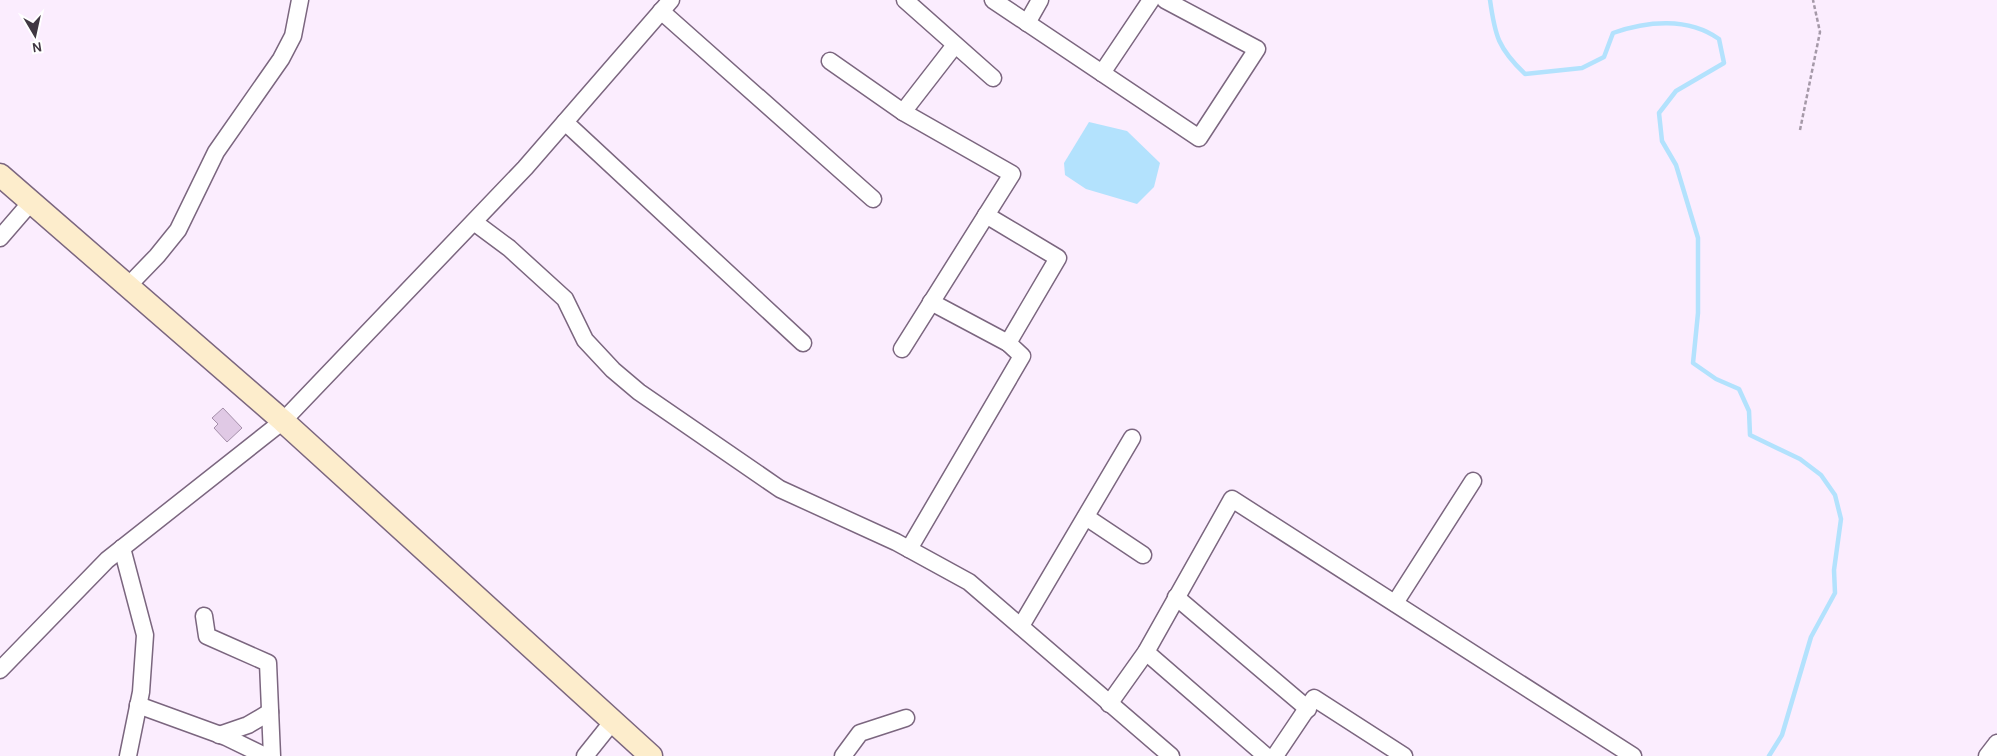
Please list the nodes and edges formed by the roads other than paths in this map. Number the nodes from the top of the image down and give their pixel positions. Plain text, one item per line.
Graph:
1 (300, 0) edge
2 (904, 0) edge
3 (993, 0) edge
4 (1040, 0) edge
5 (1151, 0) edge
6 (1165, 0) edge
7 (666, 6) edge
8 (1027, 23) junction
9 (955, 45) junction
10 (830, 60) dead end
11 (1102, 73) junction
12 (992, 78) dead end
13 (903, 112) junction
14 (565, 122) junction
15 (0, 174) edge
16 (873, 199) dead end
17 (32, 201) junction
18 (986, 215) junction
19 (474, 222) junction
20 (0, 238) edge
21 (128, 286) junction
22 (932, 302) junction
23 (803, 342) dead end
24 (1008, 343) junction
25 (902, 349) dead end
26 (283, 420) junction
27 (1132, 438) dead end
28 (1473, 481) dead end
29 (1086, 517) junction
30 (122, 548) junction
31 (909, 550) junction
32 (1143, 555) dead end
33 (1176, 597) junction
34 (1395, 603) junction
35 (204, 616) dead end
36 (1021, 626) junction
37 (1146, 652) junction
38 (0, 670) edge
39 (1110, 704) junction
40 (138, 705) junction
41 (1308, 709) junction
42 (270, 712) junction
43 (906, 718) dead end
44 (613, 721) junction
45 (219, 735) junction
46 (1997, 744) edge
47 (1277, 754) edge
48 (128, 756) edge
49 (265, 756) edge
50 (272, 756) edge
51 (585, 756) edge
52 (651, 756) edge
53 (842, 756) edge
54 (1171, 756) edge
55 (1404, 756) edge
56 (1633, 756) edge
57 (1987, 756) edge

1 - 21 street
2 - 9 street
3 - 8 street
4 - 8 street
5 - 11 street
6 - 11 street
7 - 14 street
7 - 16 street
8 - 11 street
9 - 12 street
9 - 13 street
10 - 13 street
13 - 18 street
14 - 19 street
14 - 23 street
15 - 17 main road
17 - 20 street
17 - 21 main road
18 - 22 street
18 - 24 street
19 - 26 street
19 - 31 street
21 - 26 main road
22 - 24 street
22 - 25 street
24 - 31 street
26 - 30 street
26 - 44 main road
27 - 29 street
28 - 34 street
29 - 32 street
29 - 36 street
30 - 38 street
30 - 40 street
31 - 36 street
33 - 34 street
33 - 37 street
33 - 41 street
34 - 56 street
35 - 42 street
36 - 39 street
37 - 39 street
37 - 47 street
39 - 54 street
40 - 45 street
40 - 48 street
41 - 47 street
41 - 55 street
42 - 45 street
42 - 50 street
43 - 53 street
44 - 51 street
44 - 52 main road
45 - 49 street
46 - 57 street

